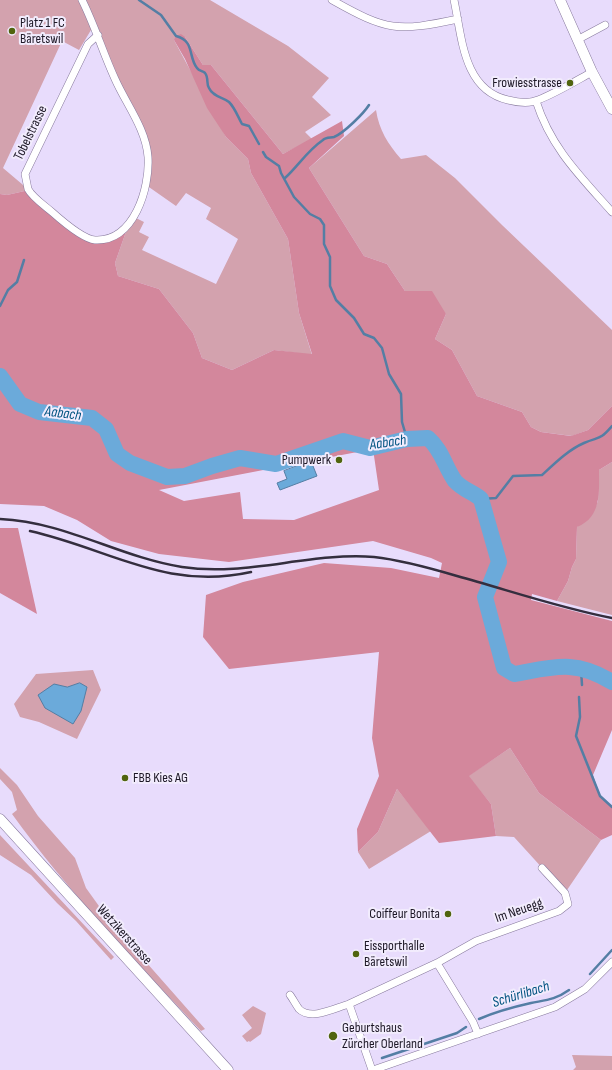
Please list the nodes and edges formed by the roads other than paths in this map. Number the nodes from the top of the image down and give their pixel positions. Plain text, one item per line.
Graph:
1 (82, 0) edge
2 (332, 0) edge
3 (454, 0) edge
4 (560, 0) edge
5 (458, 19) junction
6 (605, 25) dead end
7 (98, 35) junction
8 (577, 40) junction
9 (592, 72) junction
10 (536, 101) junction
11 (612, 109) edge
12 (612, 212) edge
13 (0, 819) edge
14 (542, 868) dead end
15 (612, 962) edge
16 (437, 963) junction
17 (290, 995) dead end
18 (349, 1004) junction
19 (478, 1034) junction
20 (228, 1070) edge
21 (373, 1070) edge

1 - 7 street, Tobelstrasse
2 - 5 street
3 - 5 street
4 - 8 main road
5 - 10 street
6 - 8 street
7 - 7 street, Tobelstrasse
8 - 9 main road
9 - 10 street
9 - 11 main road
10 - 12 street
13 - 20 main road, Wetzikerstrasse
14 - 16 street, Im Neuegg
15 - 19 street
16 - 18 street
16 - 19 street
17 - 18 street
18 - 21 street
19 - 21 street

